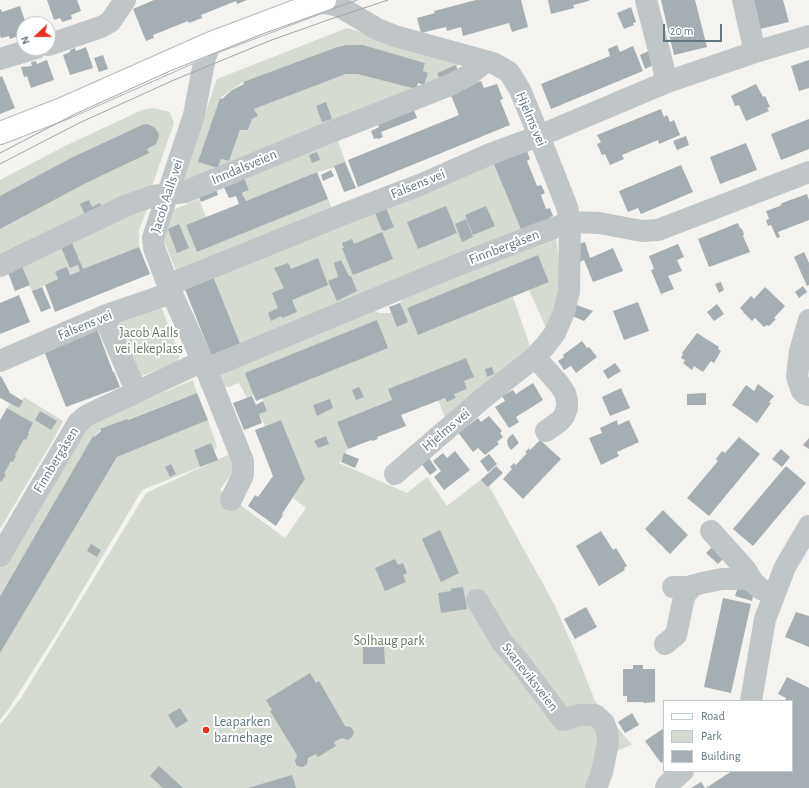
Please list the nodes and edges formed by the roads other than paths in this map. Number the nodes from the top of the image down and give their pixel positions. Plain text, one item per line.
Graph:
1 (125, 0) edge
2 (646, 0) edge
3 (743, 0) edge
4 (322, 1) edge
5 (809, 36) edge
6 (56, 42) edge
7 (211, 43) junction
8 (755, 52) junction
9 (16, 54) edge
10 (0, 59) edge
11 (486, 61) junction
12 (667, 82) junction
13 (0, 133) edge
14 (539, 136) junction
15 (809, 172) edge
16 (167, 194) junction
17 (570, 222) junction
18 (0, 266) edge
19 (170, 289) junction
20 (104, 316) junction
21 (809, 320) edge
22 (535, 357) junction
23 (0, 361) edge
24 (204, 365) junction
25 (136, 391) junction
26 (809, 395) edge
27 (546, 431) dead end
28 (395, 474) dead end
29 (231, 500) dead end
30 (809, 526) edge
31 (711, 531) dead end
32 (0, 556) edge
33 (753, 582) junction
34 (774, 594) junction
35 (477, 600) dead end
36 (665, 644) dead end
37 (751, 700) edge
38 (682, 772) edge
39 (596, 788) edge
40 (666, 788) edge

1 - 6 street
2 - 12 street
3 - 8 street
4 - 7 main road
4 - 11 street, Hjelms vei
5 - 8 street, Falsens vei
7 - 13 main road
7 - 16 street, Jacob Aalls vei
8 - 12 street, Falsens vei
9 - 10 street
11 - 14 street, Hjelms vei
11 - 16 street, Inndalsveien
12 - 14 street, Falsens vei
14 - 17 street, Hjelms vei
14 - 19 street, Falsens vei
15 - 17 street, Finnbergåsen
16 - 18 street, Inndalsveien
16 - 19 street, Jacob Aalls vei
17 - 22 street, Hjelms vei
17 - 24 street, Finnbergåsen
19 - 20 street, Falsens vei
19 - 24 street, Jacob Aalls vei
20 - 23 street, Falsens vei
20 - 25 street
21 - 26 street
22 - 27 street
22 - 28 street, Hjelms vei
24 - 25 street, Finnbergåsen
24 - 29 street, Jacob Aalls vei
25 - 32 street, Finnbergåsen
30 - 34 street
31 - 33 street
33 - 34 street
33 - 36 street
34 - 37 street
35 - 39 street, Svaneviksveien
38 - 40 street

